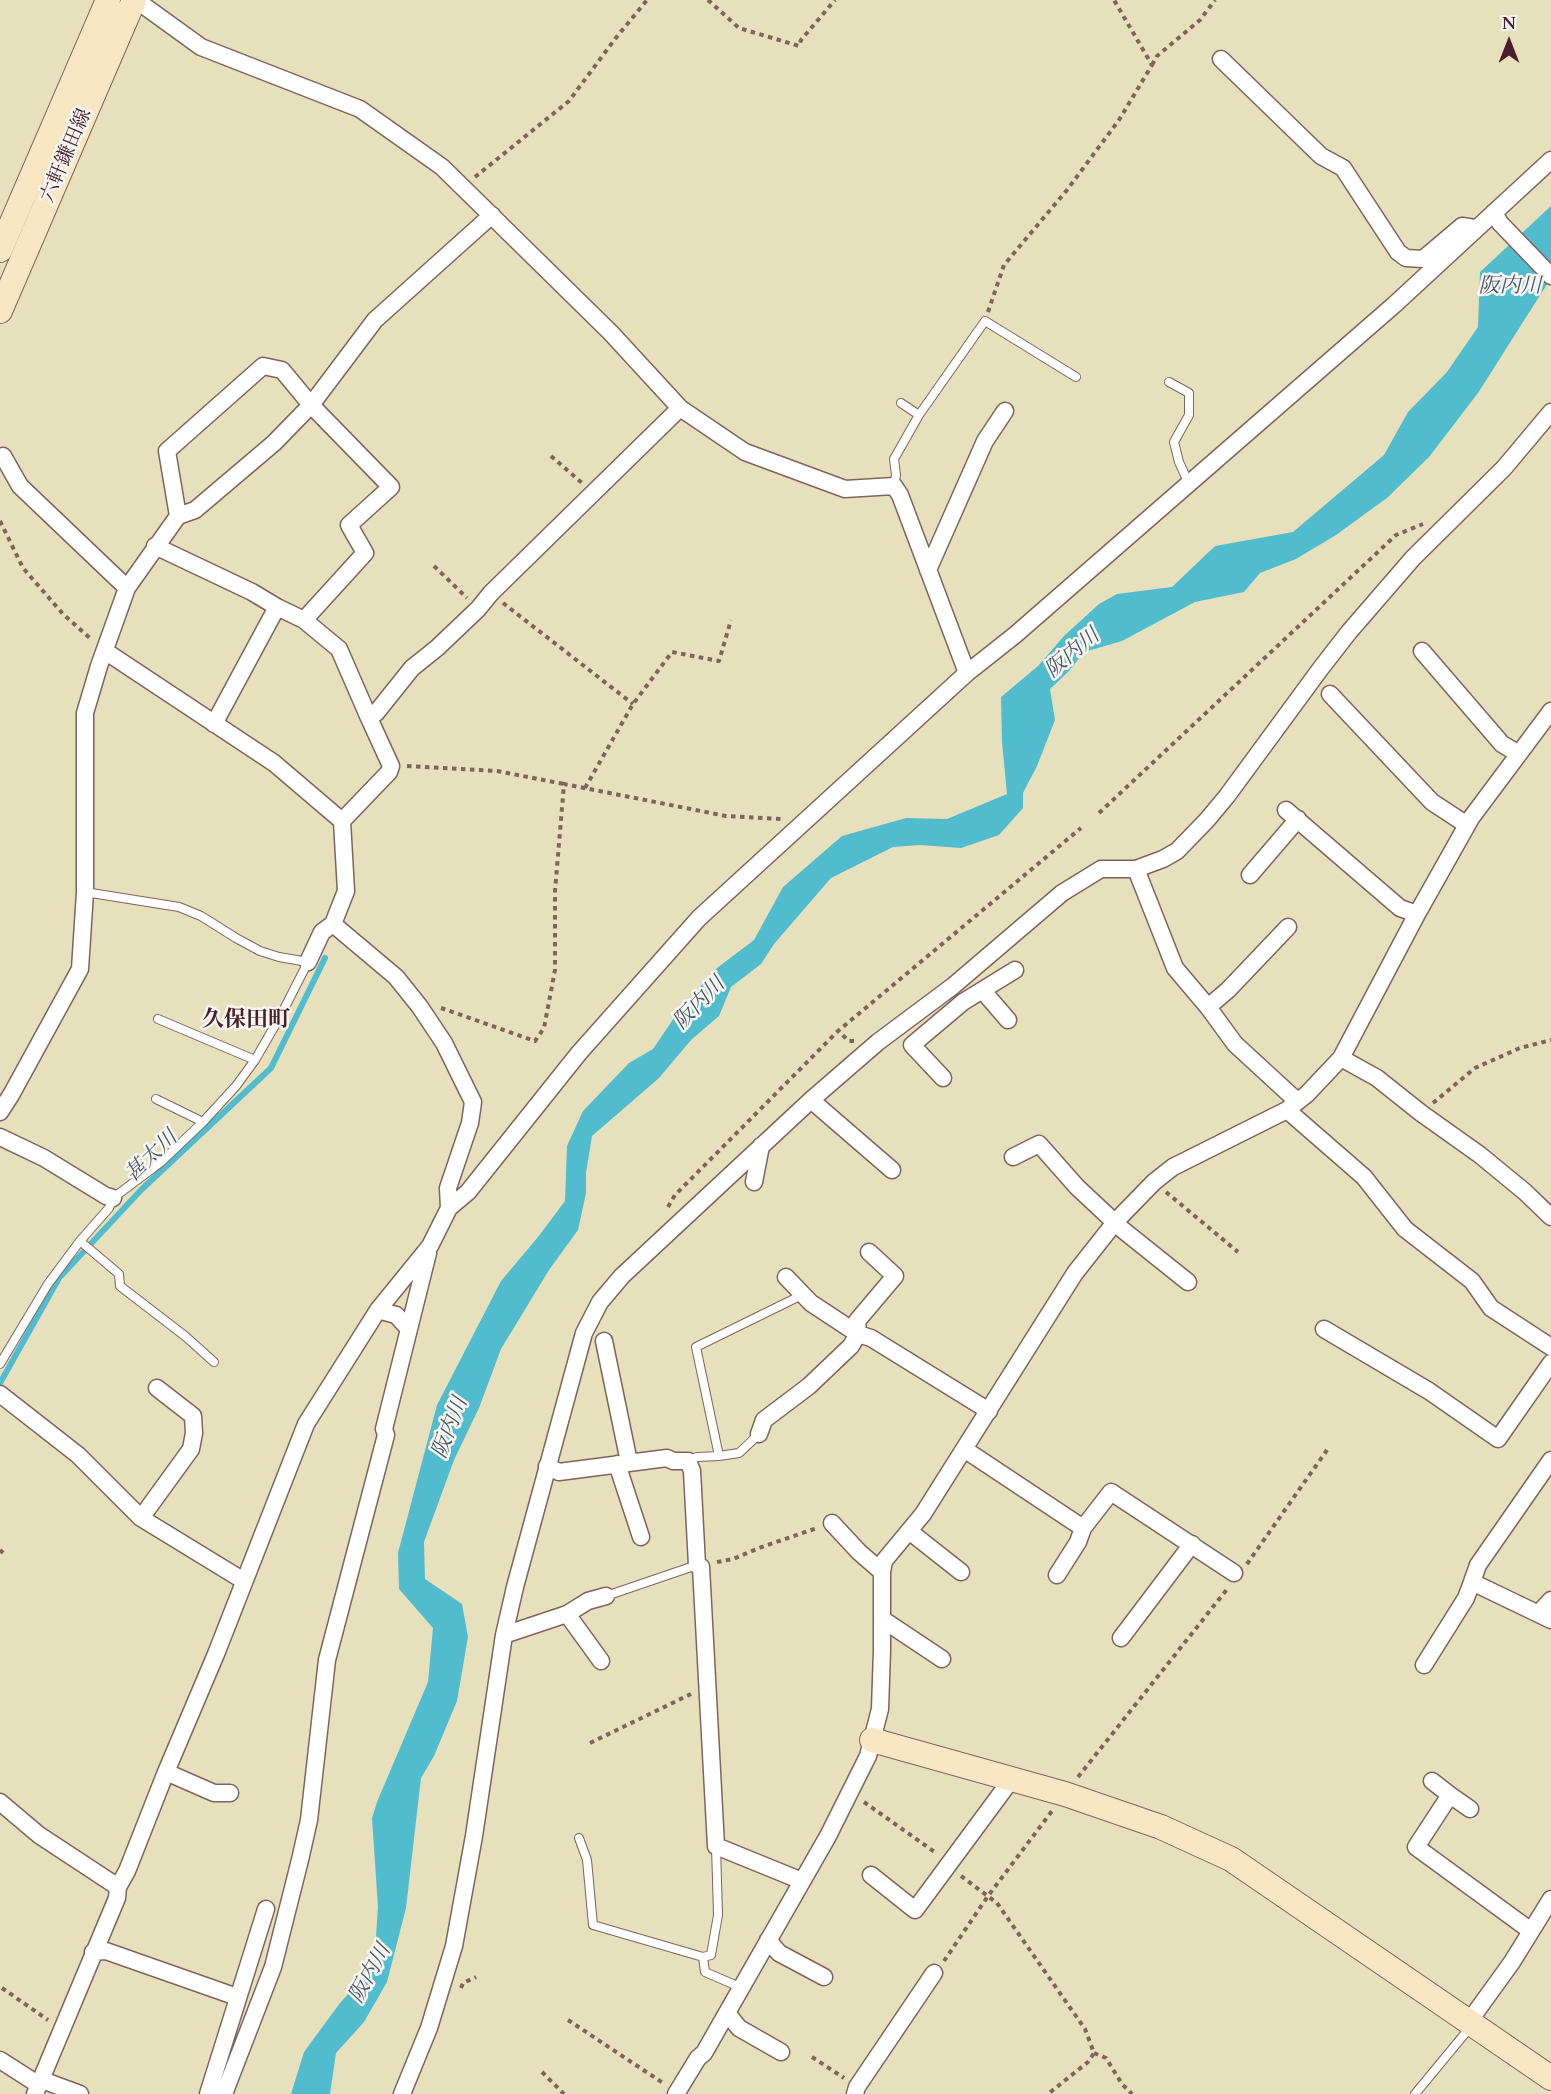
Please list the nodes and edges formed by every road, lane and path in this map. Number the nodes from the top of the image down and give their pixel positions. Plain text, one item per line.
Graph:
1 (108, 0) edge
2 (135, 0) edge
3 (647, 0) edge
4 (708, 0) edge
5 (835, 0) edge
6 (1114, 0) edge
7 (1215, 0) edge
8 (1221, 58) dead end
9 (1152, 65) junction
10 (1551, 160) edge
11 (463, 187) junction
12 (492, 215) junction
13 (1497, 217) junction
14 (1475, 228) junction
15 (0, 250) edge
16 (1551, 276) edge
17 (0, 311) edge
18 (986, 321) junction
19 (1076, 376) dead end
20 (1170, 382) dead end
21 (901, 403) dead end
22 (311, 405) junction
23 (680, 408) junction
24 (1005, 411) dead end
25 (1551, 412) edge
26 (919, 415) junction
27 (3, 456) dead end
28 (551, 456) dead end
29 (1189, 484) junction
30 (894, 486) junction
31 (593, 493) junction
32 (178, 516) junction
33 (0, 521) edge
34 (1427, 522) dead end
35 (155, 546) junction
36 (434, 566) dead end
37 (928, 570) junction
38 (127, 588) junction
39 (491, 593) junction
40 (277, 607) junction
41 (478, 609) junction
42 (304, 620) junction
43 (731, 620) dead end
44 (105, 651) junction
45 (1422, 651) dead end
46 (967, 673) junction
47 (1330, 694) dead end
48 (633, 704) junction
49 (1551, 712) edge
50 (369, 718) junction
51 (214, 724) junction
52 (1519, 754) junction
53 (391, 766) junction
54 (564, 784) junction
55 (585, 788) junction
56 (1099, 813) dead end
57 (809, 817) junction
58 (342, 821) junction
59 (1467, 825) junction
60 (1081, 828) dead end
61 (1136, 868) junction
62 (1250, 875) dead end
63 (86, 892) junction
64 (1417, 914) junction
65 (333, 924) junction
66 (1288, 927) dead end
67 (308, 962) junction
68 (1015, 970) dead end
69 (952, 986) junction
70 (983, 991) junction
71 (963, 1002) junction
72 (420, 1007) junction
73 (1208, 1007) junction
74 (158, 1019) dead end
75 (1008, 1020) dead end
76 (838, 1031) junction
77 (1551, 1040) edge
78 (878, 1042) junction
79 (1341, 1058) junction
80 (255, 1060) junction
81 (943, 1078) dead end
82 (156, 1099) dead end
83 (811, 1100) junction
84 (1292, 1105) junction
85 (0, 1112) edge
86 (1421, 1113) junction
87 (203, 1122) junction
88 (0, 1137) edge
89 (761, 1145) junction
90 (1013, 1157) dead end
91 (892, 1170) dead end
92 (754, 1182) dead end
93 (1154, 1182) junction
94 (113, 1198) junction
95 (449, 1208) junction
96 (665, 1213) dead end
97 (1551, 1217) edge
98 (1116, 1221) junction
99 (82, 1242) junction
100 (430, 1246) junction
101 (870, 1252) dead end
102 (1238, 1252) dead end
103 (786, 1277) dead end
104 (1188, 1282) dead end
105 (802, 1295) junction
106 (378, 1310) junction
107 (409, 1329) junction
108 (1324, 1329) dead end
109 (858, 1334) junction
110 (604, 1341) dead end
111 (1551, 1347) edge
112 (214, 1362) dead end
113 (1551, 1363) edge
114 (0, 1365) edge
115 (157, 1388) dead end
116 (1, 1394) edge
117 (988, 1411) junction
118 (759, 1434) joint
119 (964, 1449) junction
120 (1327, 1450) dead end
121 (719, 1456) junction
122 (1551, 1460) edge
123 (687, 1461) junction
124 (623, 1463) junction
125 (547, 1466) junction
126 (141, 1518) junction
127 (832, 1523) joint
128 (1083, 1528) junction
129 (909, 1531) junction
130 (641, 1537) dead end
131 (1192, 1544) junction
132 (697, 1565) junction
133 (882, 1572) junction
134 (961, 1572) dead end
135 (1234, 1573) junction
136 (1057, 1575) dead end
137 (244, 1581) junction
138 (1472, 1582) junction
139 (606, 1596) joint
140 (1551, 1600) edge
141 (567, 1614) junction
142 (1545, 1616) edge
143 (882, 1619) junction
144 (504, 1635) junction
145 (1120, 1638) dead end
146 (942, 1659) dead end
147 (601, 1661) dead end
148 (1424, 1665) dead end
149 (708, 1689) junction
150 (872, 1740) junction
151 (590, 1743) dead end
152 (166, 1772) junction
153 (1011, 1780) junction
154 (1432, 1781) dead end
155 (230, 1793) dead end
156 (851, 1793) junction
157 (1065, 1794) junction
158 (1450, 1795) junction
159 (0, 1802) edge
160 (1470, 1809) dead end
161 (579, 1838) dead end
162 (716, 1846) junction
163 (950, 1862) junction
164 (871, 1875) dead end
165 (802, 1881) junction
166 (118, 1887) junction
167 (988, 1896) junction
168 (1551, 1899) edge
169 (266, 1909) dead end
170 (1531, 1931) junction
171 (768, 1940) junction
172 (93, 1952) junction
173 (703, 1957) junction
174 (934, 1973) joint
175 (824, 1977) dead end
176 (2, 1988) dead end
177 (742, 1988) junction
178 (237, 1997) junction
179 (727, 2013) junction
180 (568, 2020) dead end
181 (1470, 2024) junction
182 (62, 2030) junction
183 (781, 2052) dead end
184 (1094, 2053) junction
185 (812, 2057) dead end
186 (0, 2060) edge
187 (542, 2072) dead end
188 (1551, 2078) edge
189 (39, 2086) edge
190 (856, 2090) edge
191 (677, 2093) edge
192 (80, 2094) edge
193 (208, 2094) edge
194 (224, 2094) edge
195 (402, 2094) edge
196 (564, 2094) edge
197 (1048, 2094) edge
198 (1132, 2094) edge
199 (1415, 2094) edge

1 - 15 street, 六軒鎌田線
2 - 11 street
2 - 17 street, 六軒鎌田線
3 - 11 path
4 - 5 path
6 - 9 path
7 - 9 path
8 - 14 street
9 - 18 path
10 - 13 street
11 - 12 street
12 - 22 street
12 - 23 street
13 - 14 street
13 - 16 street
14 - 29 street
18 - 19 lane
18 - 26 lane
20 - 29 lane
21 - 26 lane
22 - 32 street
22 - 32 street
22 - 42 street
23 - 30 street
23 - 31 street
24 - 37 street
25 - 61 street
26 - 30 lane
27 - 38 street
28 - 31 path
29 - 46 street
30 - 37 street
31 - 39 street
32 - 35 street
33 - 44 path
34 - 56 path
35 - 38 street
35 - 40 street
36 - 41 path
37 - 46 street
38 - 44 street
39 - 41 street
39 - 48 path
40 - 42 street
40 - 51 street
41 - 50 street
42 - 50 street
43 - 48 path
44 - 51 street
44 - 63 street
45 - 52 street
46 - 57 street
47 - 59 street
48 - 55 path
49 - 52 street
50 - 53 street
51 - 58 street
52 - 59 street
53 - 54 path
53 - 58 street
54 - 55 path
54 - 72 path
55 - 57 path
57 - 95 street
58 - 65 street
59 - 64 street
60 - 76 path
61 - 69 street
61 - 73 street
62 - 64 street
63 - 67 lane
63 - 85 street
64 - 79 street
65 - 67 street
65 - 72 street
66 - 73 street
67 - 80 lane
68 - 70 street
69 - 71 street
69 - 78 street
70 - 71 street
70 - 75 street
71 - 81 street
72 - 95 street
73 - 84 street
74 - 80 lane
76 - 78 path
76 - 96 path
77 - 86 path
78 - 83 street
79 - 84 street
79 - 86 street
80 - 87 lane
82 - 87 lane
83 - 89 street
83 - 91 street
84 - 93 street
84 - 111 street
86 - 97 street
87 - 94 lane
88 - 94 street
89 - 92 street
89 - 125 street
90 - 98 street
93 - 98 street
93 - 102 path
94 - 99 lane
95 - 100 street
98 - 104 street
98 - 117 street
99 - 112 lane
99 - 114 lane
100 - 106 street
100 - 107 street
101 - 109 street
103 - 105 street
105 - 109 street
105 - 121 lane
106 - 107 street
106 - 137 street
107 - 194 street
108 - 113 street
109 - 117 street
109 - 118 street
110 - 124 street
115 - 126 street
116 - 126 street
117 - 119 street
118 - 121 lane
119 - 128 street
119 - 129 street
120 - 135 path
121 - 123 lane
122 - 138 street
123 - 124 street
123 - 132 street
124 - 125 street
124 - 130 street
125 - 144 street
126 - 137 street
127 - 132 path
127 - 133 street
128 - 131 street
128 - 136 street
129 - 133 street
129 - 134 street
131 - 135 street
131 - 145 street
132 - 139 lane
132 - 149 street
133 - 143 street
135 - 157 path
137 - 152 street
138 - 142 street
138 - 148 street
139 - 141 street
140 - 142 street
141 - 144 street
141 - 147 street
143 - 146 street
143 - 150 street
144 - 195 street
149 - 151 path
149 - 162 street
150 - 153 street
150 - 156 street
152 - 155 street
152 - 166 street
153 - 157 street
153 - 163 street
154 - 158 street
156 - 163 path
156 - 165 street
157 - 167 path
157 - 181 street
158 - 160 street
158 - 170 street
159 - 166 street
161 - 173 lane
162 - 165 street
162 - 173 lane
163 - 164 street
163 - 167 path
165 - 171 street
166 - 172 street
167 - 174 path
167 - 184 path
168 - 170 street
169 - 178 street
170 - 181 street
171 - 175 street
171 - 177 street
172 - 178 street
172 - 182 street
173 - 177 lane
174 - 190 street
176 - 182 path
177 - 179 street
178 - 193 street
179 - 183 street
179 - 191 street
180 - 191 path
181 - 188 street
181 - 199 lane
182 - 189 street
184 - 197 path
184 - 198 path
185 - 190 path
186 - 189 street
187 - 196 path
189 - 192 street

